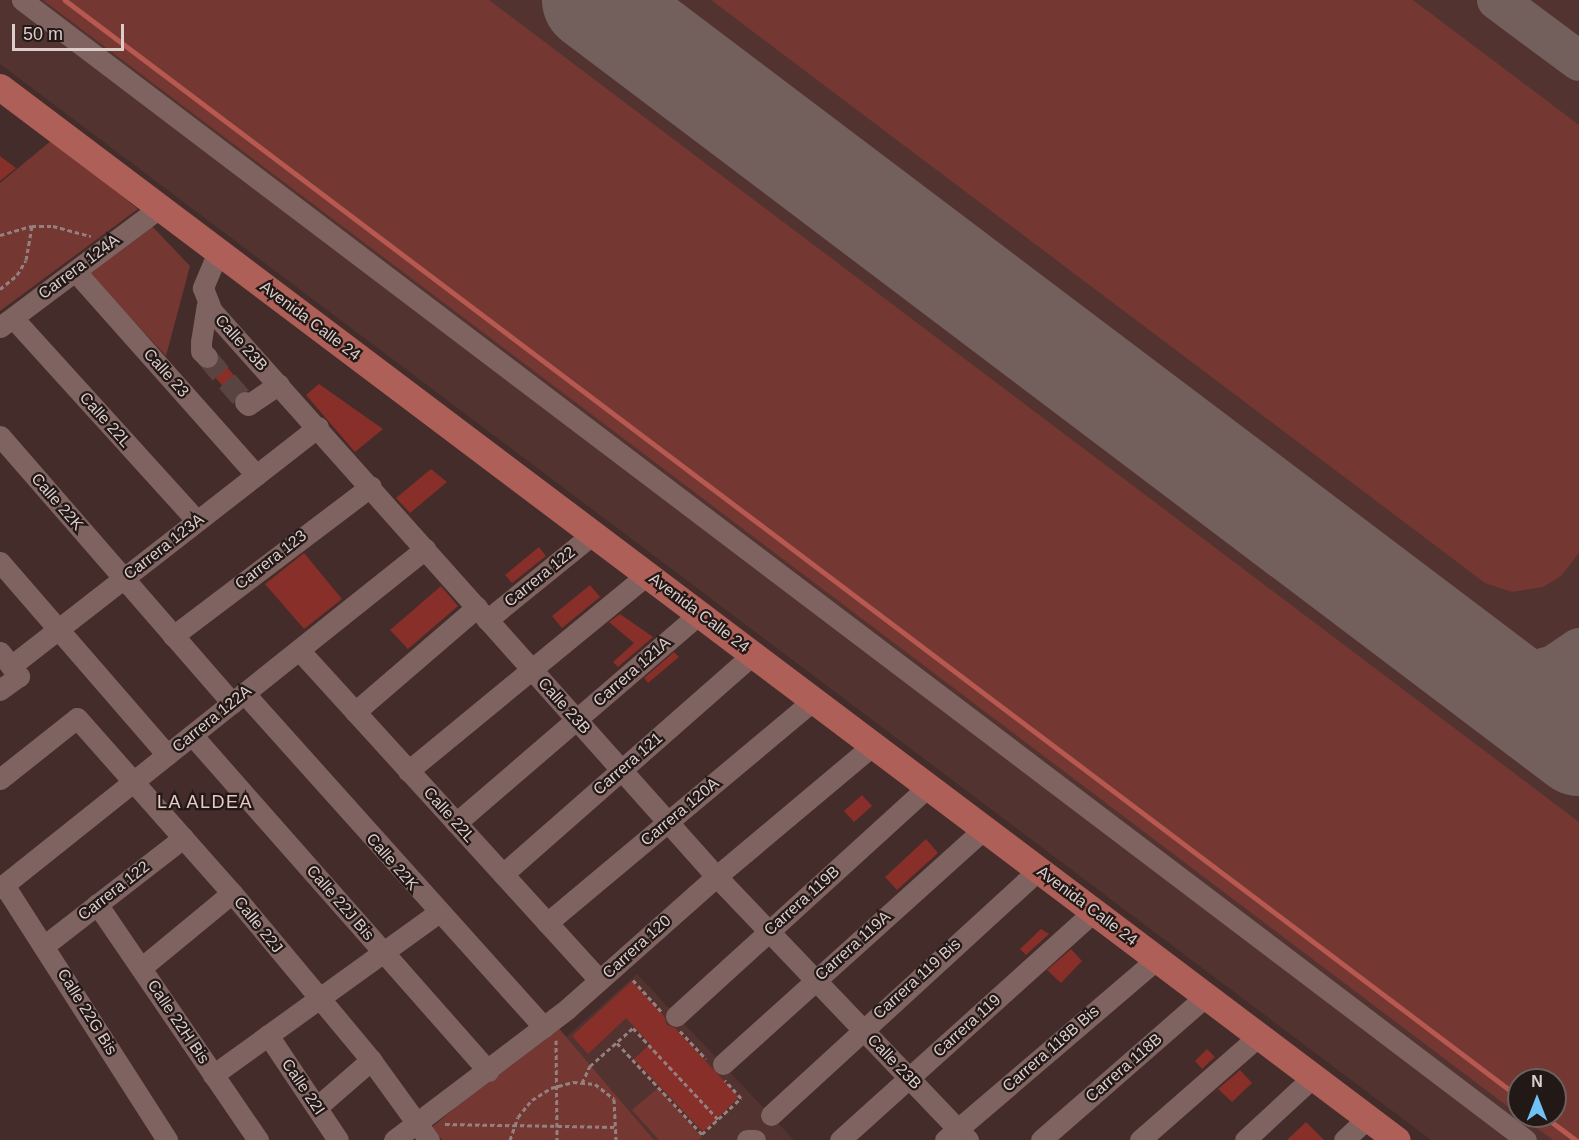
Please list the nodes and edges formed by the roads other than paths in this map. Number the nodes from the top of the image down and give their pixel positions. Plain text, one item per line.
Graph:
1 (22, 0) edge
2 (0, 87) edge
3 (159, 208) junction
4 (218, 252) junction
5 (75, 271) junction
6 (207, 305) junction
7 (6, 322) edge
8 (207, 357) tunnel mouth
9 (279, 384) junction
10 (245, 402) dead end
11 (318, 427) junction
12 (0, 436) edge
13 (256, 475) junction
14 (370, 486) junction
15 (197, 521) junction
16 (593, 534) junction
17 (425, 549) junction
18 (0, 562) edge
19 (647, 575) junction
20 (124, 579) junction
21 (482, 614) junction
22 (699, 614) junction
23 (58, 629) junction
24 (173, 636) junction
25 (299, 650) junction
26 (753, 654) junction
27 (10, 665) edge
28 (532, 669) junction
29 (0, 690) edge
30 (238, 698) junction
31 (814, 700) junction
32 (355, 712) junction
33 (577, 719) junction
34 (192, 735) junction
35 (873, 745) junction
36 (167, 755) junction
37 (621, 770) junction
38 (408, 771) junction
39 (0, 779) edge
40 (134, 782) junction
41 (928, 786) junction
42 (668, 822) junction
43 (456, 823) junction
44 (984, 829) junction
45 (183, 838) junction
46 (1038, 870) junction
47 (503, 874) junction
48 (716, 876) junction
49 (2, 887) edge
50 (232, 893) junction
51 (97, 904) junction
52 (1094, 911) junction
53 (438, 913) junction
54 (547, 923) junction
55 (769, 931) junction
56 (45, 945) junction
57 (383, 952) junction
58 (1157, 959) junction
59 (141, 968) junction
60 (599, 980) junction
61 (815, 980) junction
62 (1206, 996) junction
63 (319, 999) junction
64 (671, 1017) road end
65 (550, 1022) junction
66 (862, 1029) junction
67 (268, 1035) junction
68 (1259, 1036) junction
69 (371, 1060) junction
70 (717, 1067) road end
71 (488, 1071) junction
72 (213, 1075) junction
73 (1314, 1077) junction
74 (910, 1078) junction
75 (317, 1107) junction
76 (771, 1115) dead end
77 (1368, 1118) junction
78 (417, 1123) junction
79 (957, 1136) edge
80 (167, 1140) edge
81 (258, 1140) edge
82 (338, 1140) edge
83 (394, 1140) edge
84 (429, 1140) edge
85 (747, 1140) edge
86 (755, 1140) edge
87 (840, 1140) edge
88 (1041, 1140) edge
89 (1142, 1140) edge
90 (1245, 1140) edge
91 (1344, 1140) edge
92 (1397, 1140) edge
93 (1526, 1140) edge

1 - 93 street
2 - 3 main road, Avenida Calle 24
3 - 4 main road, Avenida Calle 24
3 - 5 street, Carrera 124A
4 - 6 street, Calle 23B
4 - 16 main road, Avenida Calle 24
5 - 7 street, Carrera 124A
5 - 13 street, Calle 23
6 - 8 street
6 - 9 street, Calle 23B
7 - 15 street, Calle 22L
9 - 10 street
9 - 11 street, Calle 23B
11 - 13 street, Carrera 123A
11 - 14 street, Calle 23B
12 - 20 street, Calle 22K
13 - 15 street, Carrera 123A
14 - 17 street, Calle 23B
14 - 24 street, Carrera 123
15 - 20 street, Carrera 123A
16 - 19 main road, Avenida Calle 24
16 - 21 street, Carrera 122
17 - 21 street, Calle 23B
17 - 25 street, Carrera 122A
18 - 23 street
19 - 22 main road, Avenida Calle 24
19 - 28 street
20 - 23 street, Carrera 123A
20 - 24 street, Calle 22K
21 - 28 street, Calle 23B
21 - 32 street, Carrera 122
22 - 26 main road, Avenida Calle 24
22 - 33 street, Carrera 121A
23 - 27 street, Carrera 123A
23 - 36 street
24 - 30 street, Calle 22K
25 - 30 street, Carrera 122A
25 - 32 street, Calle 22L
26 - 31 main road, Avenida Calle 24
26 - 37 street, Carrera 121
27 - 29 street, Carrera 123A
28 - 33 street, Calle 23B
28 - 38 street
30 - 34 street, Carrera 122A
30 - 53 street, Calle 22K
31 - 35 main road, Avenida Calle 24
31 - 42 street, Carrera 120A
32 - 38 street, Calle 22L
33 - 37 street, Calle 23B
33 - 43 street, Carrera 121A
34 - 36 street, Carrera 122A
34 - 57 street, Calle 22J Bis
35 - 41 main road, Avenida Calle 24
35 - 48 street, Carrera 120
36 - 40 street, Carrera 122A
37 - 42 street, Calle 23B
37 - 47 street, Carrera 121
38 - 43 street, Calle 22L
39 - 40 street, Calle 22J
40 - 45 street, Calle 22J
40 - 49 street, Carrera 122A
41 - 44 main road, Avenida Calle 24
41 - 55 street, Carrera 119B
42 - 48 street, Calle 23B
42 - 54 street, Carrera 120A
43 - 47 street, Calle 22L
44 - 46 main road, Avenida Calle 24
44 - 61 street, Carrera 119A
45 - 50 street, Calle 22J
45 - 51 street, Carrera 122
46 - 52 main road, Avenida Calle 24
46 - 66 street, Carrera 119 Bis
47 - 54 street, Calle 22L
48 - 55 street, Calle 23B
48 - 60 street, Carrera 120
49 - 56 street, Calle 22G Bis
50 - 59 street
50 - 63 street, Calle 22J
51 - 56 street, Carrera 122
51 - 59 street, Calle 22H Bis
52 - 58 main road, Avenida Calle 24
52 - 74 street, Carrera 119
53 - 57 street
53 - 65 street, Calle 22K
54 - 60 street, Calle 22L
55 - 61 street, Calle 23B
55 - 64 street, Carrera 119B
56 - 80 street, Calle 22G Bis
57 - 63 street
57 - 71 street, Calle 22J Bis
58 - 62 main road, Avenida Calle 24
58 - 79 street, Carrera 118B Bis
59 - 72 street, Calle 22H Bis
60 - 65 street, Carrera 120
61 - 66 street, Calle 23B
61 - 70 street, Carrera 119A
62 - 68 main road, Avenida Calle 24
62 - 88 street, Carrera 118B
63 - 67 street
63 - 69 street, Calle 22J
65 - 71 street, Carrera 120
66 - 74 street, Calle 23B
66 - 76 street, Carrera 119 Bis
67 - 72 street
67 - 75 street, Calle 22I
68 - 73 main road, Avenida Calle 24
68 - 89 street
69 - 75 street
69 - 78 street, Calle 22J
71 - 78 street, Carrera 120
72 - 81 street, Calle 22H Bis
73 - 77 main road, Avenida Calle 24
73 - 90 street
74 - 79 street, Calle 23B
74 - 87 street, Carrera 119
75 - 82 street, Calle 22I
77 - 91 street
77 - 92 main road, Avenida Calle 24
78 - 83 street, Carrera 120
78 - 84 street, Calle 22J
85 - 86 street

